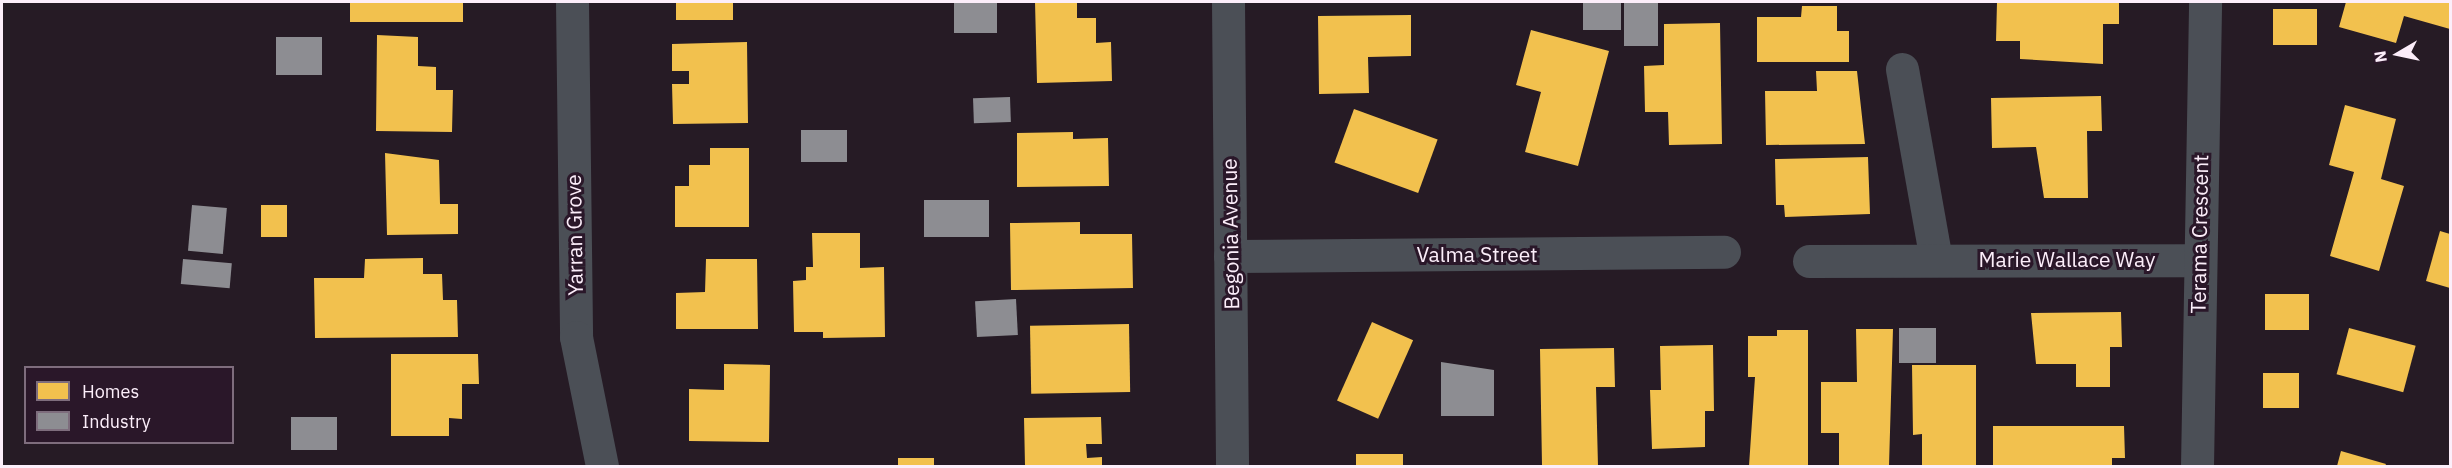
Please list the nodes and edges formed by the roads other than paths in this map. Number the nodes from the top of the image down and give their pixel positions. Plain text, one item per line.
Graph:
1 (572, 2) edge
2 (1228, 2) edge
3 (2205, 2) edge
4 (1902, 69) dead end
5 (1724, 252) dead end
6 (1230, 256) junction
7 (1936, 260) junction
8 (2198, 260) junction
9 (1809, 261) dead end
10 (602, 466) edge
11 (1232, 466) edge
12 (2197, 466) edge

1 - 10 street, Yarran Grove
2 - 6 street, Begonia Avenue
3 - 8 street, Terama Crescent
4 - 7 street
5 - 6 street, Valma Street
6 - 11 street, Begonia Avenue
7 - 8 street, Marie Wallace Way
7 - 9 street, Marie Wallace Way
8 - 12 street, Terama Crescent

